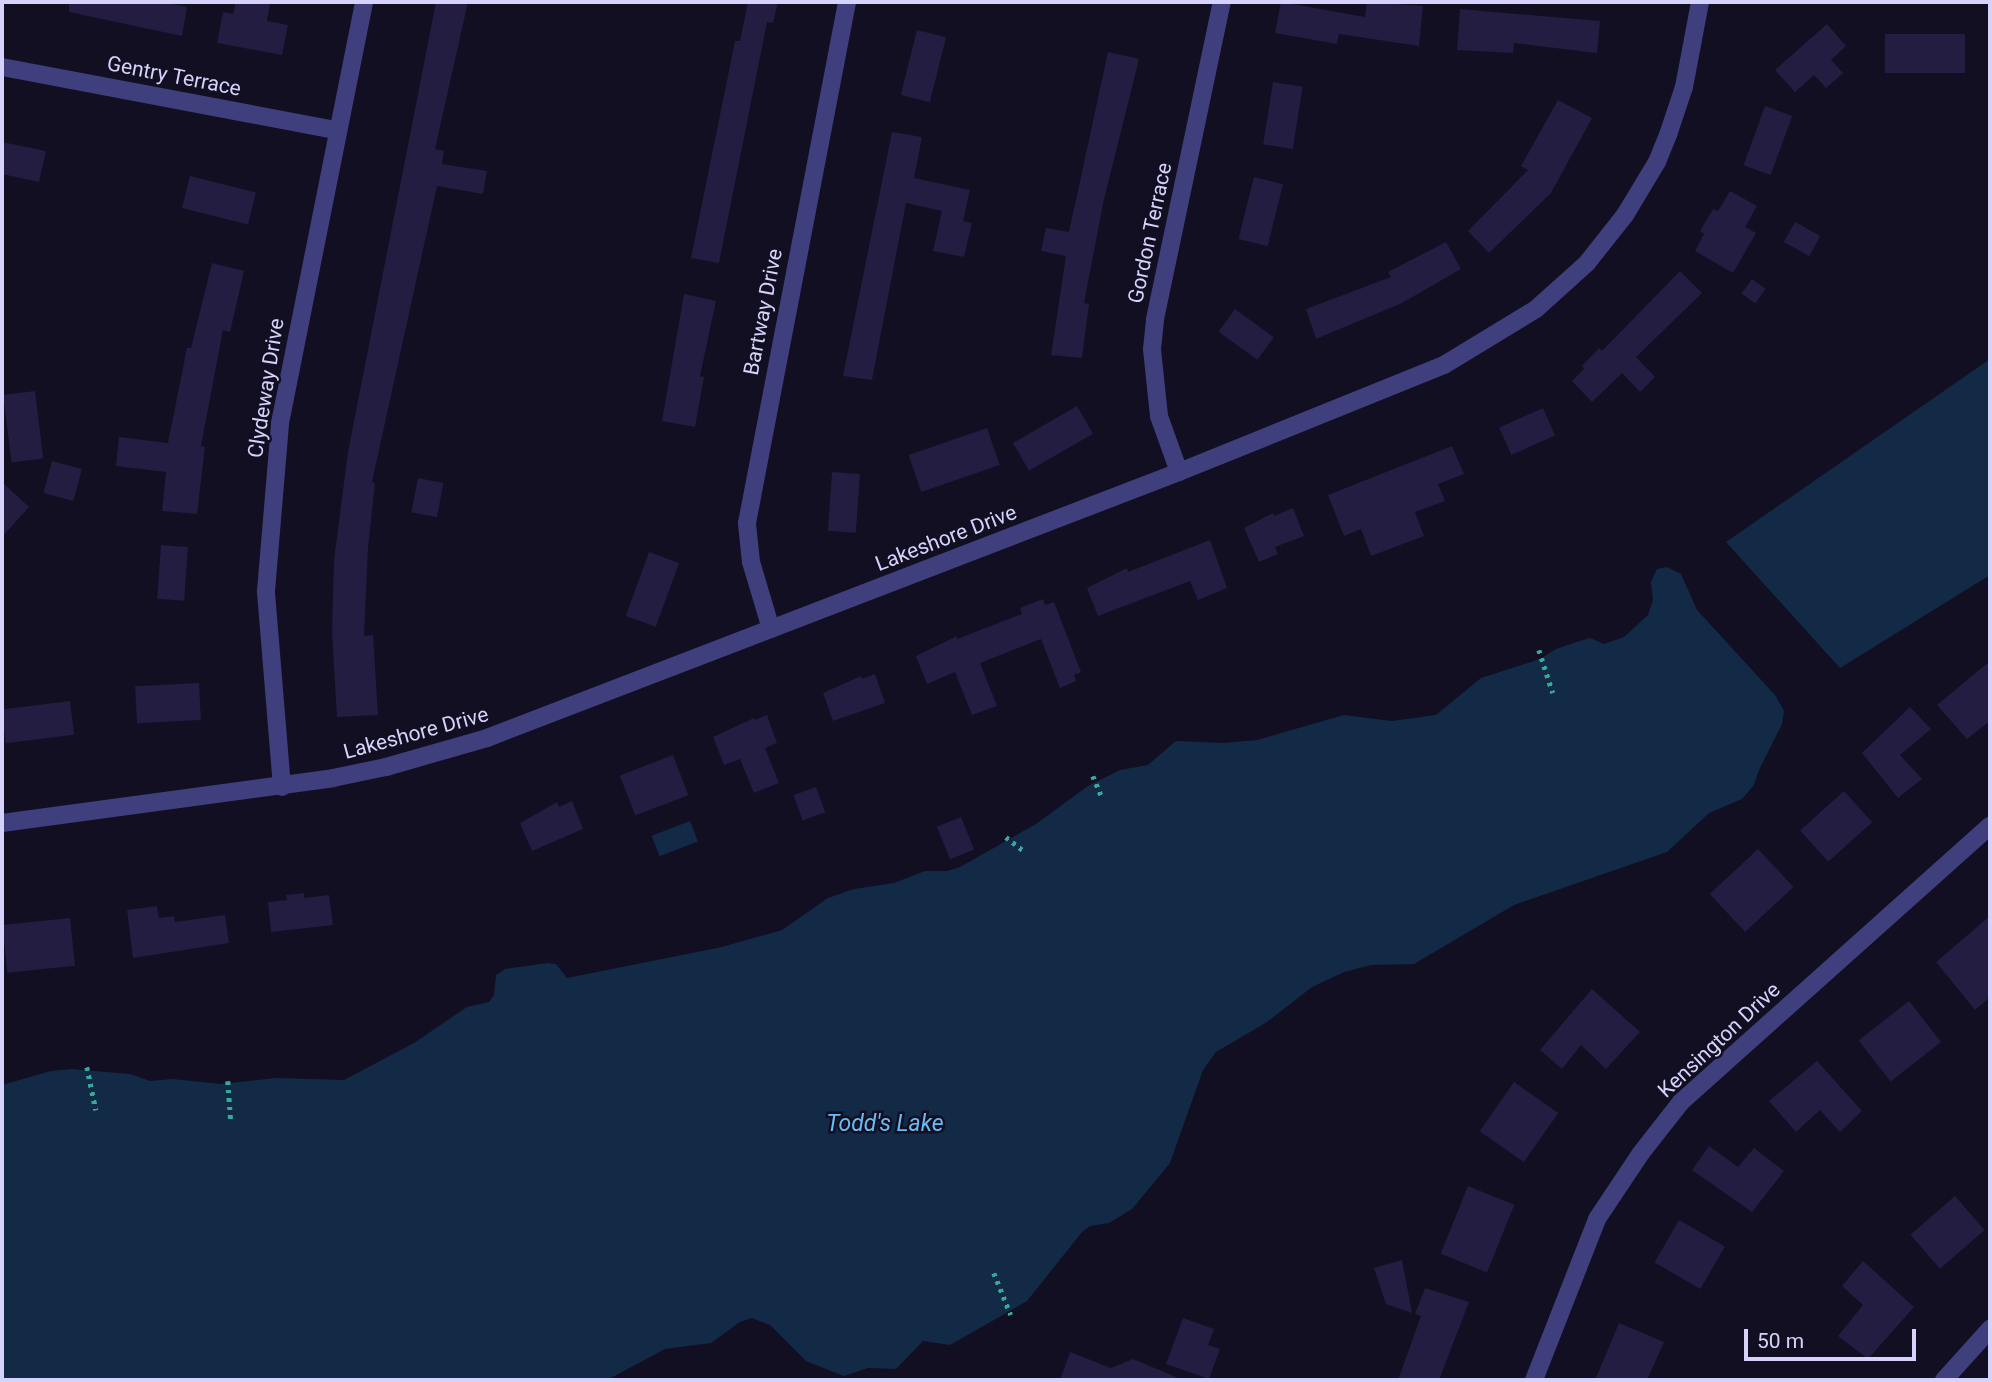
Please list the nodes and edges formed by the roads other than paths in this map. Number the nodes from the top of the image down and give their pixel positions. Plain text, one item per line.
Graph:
1 (364, 2) edge
2 (847, 2) edge
3 (1222, 2) edge
4 (1700, 2) edge
5 (2, 67) edge
6 (337, 130) junction
7 (1179, 472) junction
8 (771, 629) junction
9 (282, 787) junction
10 (2, 823) edge
11 (1990, 826) edge
12 (1990, 1329) edge
13 (1534, 1380) edge
14 (1944, 1380) edge

1 - 6 street, Clydeway Drive
2 - 8 street, Bartway Drive
3 - 7 street, Gordon Terrace
4 - 7 street, Lakeshore Drive
5 - 6 street, Gentry Terrace
6 - 9 street, Clydeway Drive
7 - 8 street, Lakeshore Drive
8 - 9 street, Lakeshore Drive
9 - 10 street, Lakeshore Drive
11 - 13 street, Kensington Drive
12 - 14 street

